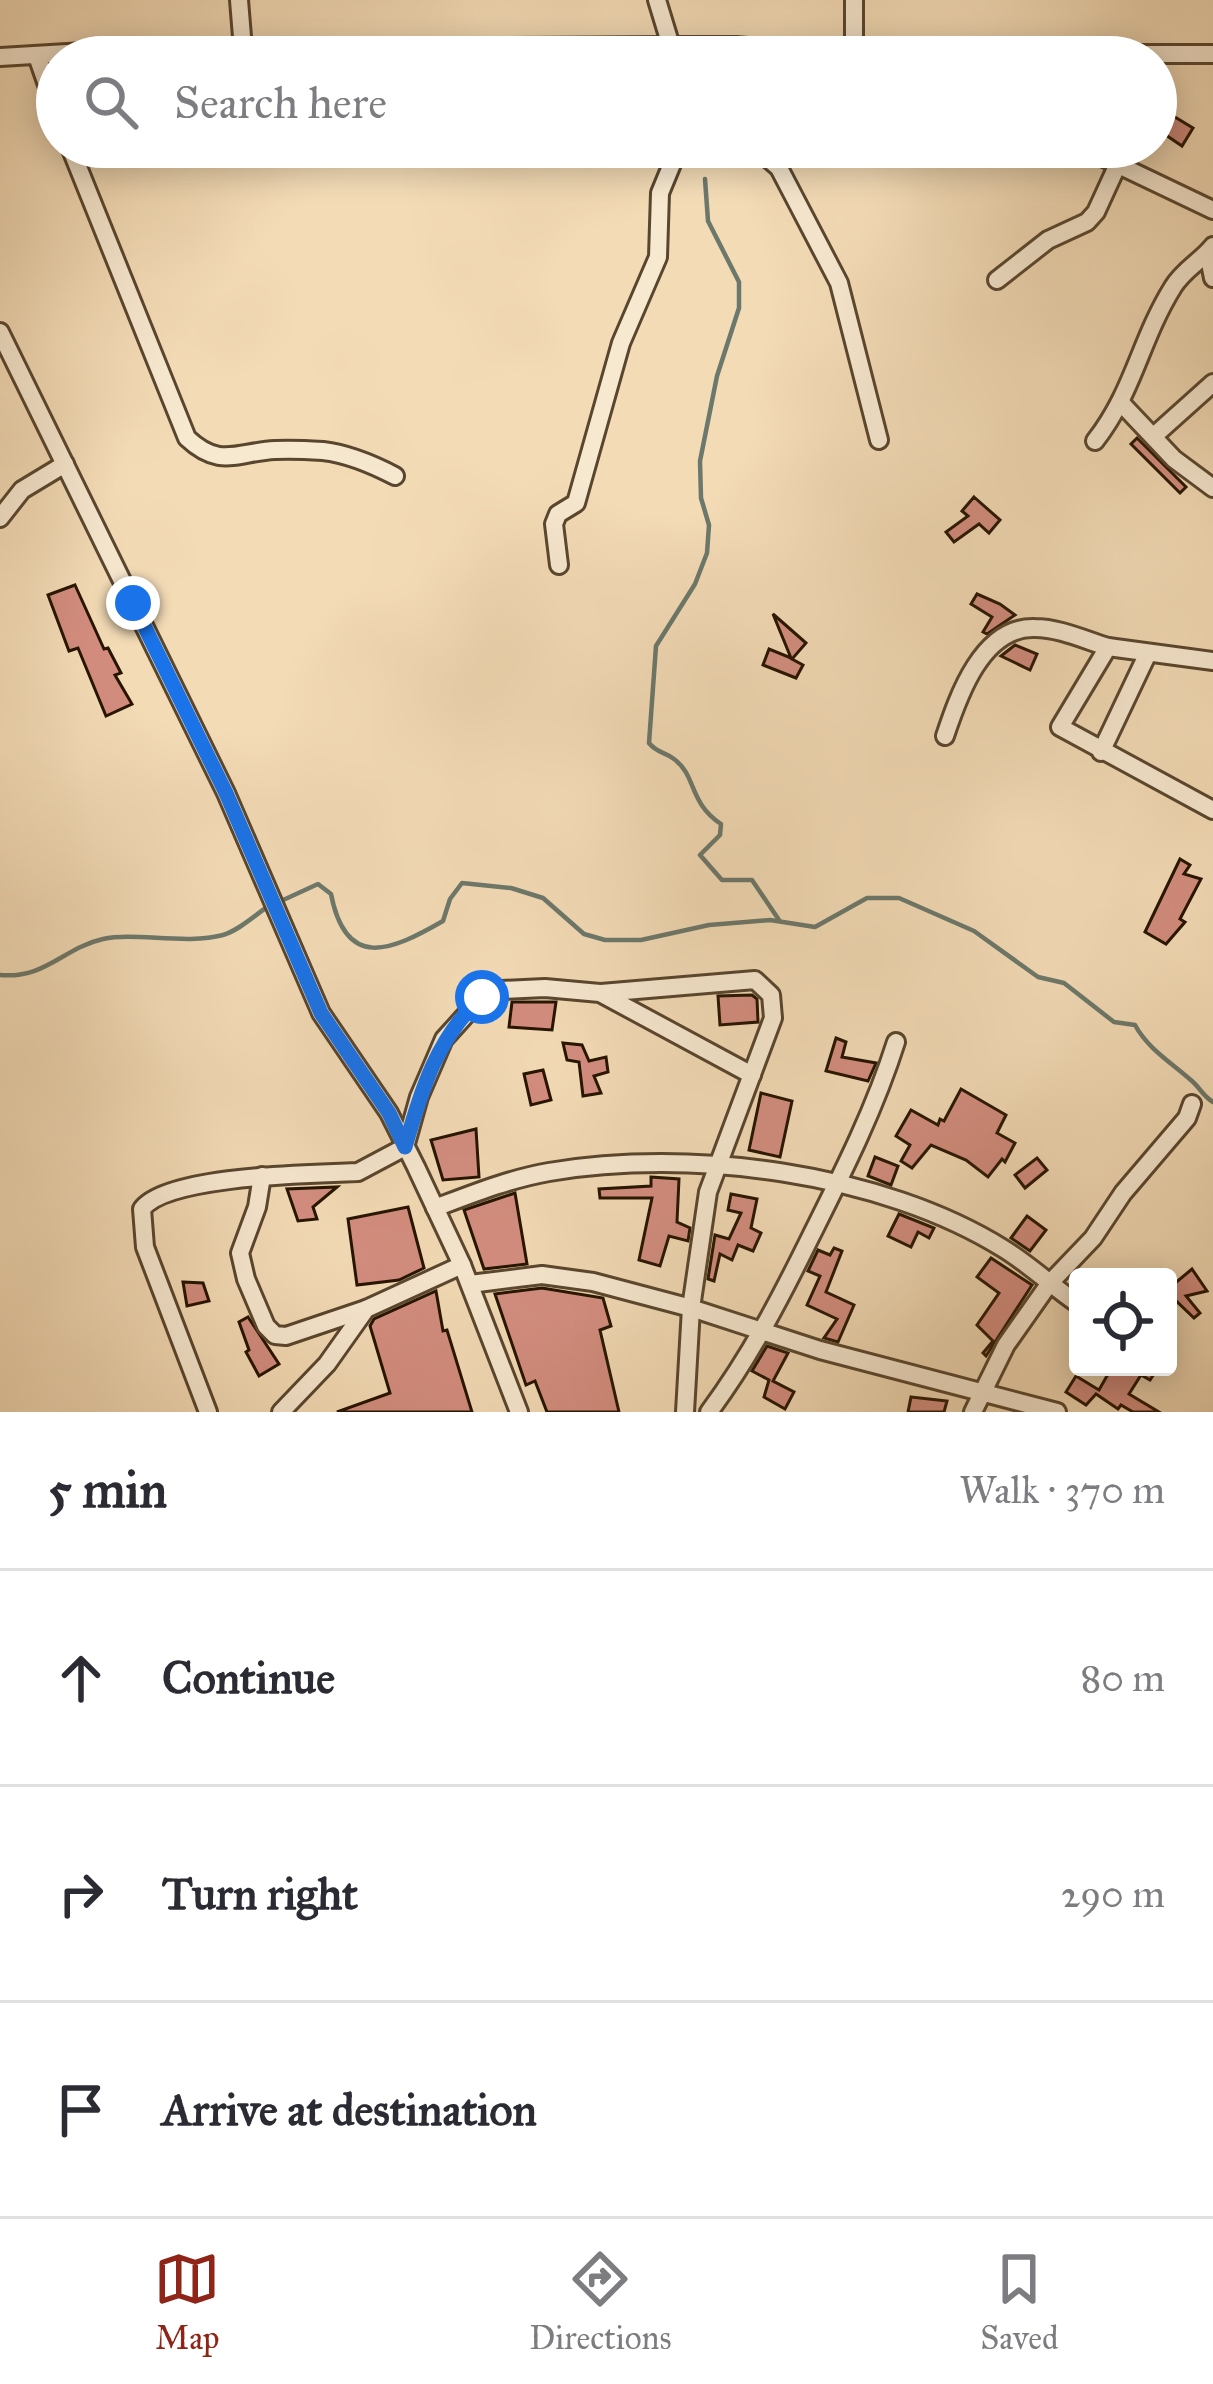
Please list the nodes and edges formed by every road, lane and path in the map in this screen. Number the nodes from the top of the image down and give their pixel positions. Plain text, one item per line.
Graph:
1 (239, 0) edge
2 (657, 0) edge
3 (854, 0) edge
4 (242, 36) edge
5 (668, 36) edge
6 (858, 36) edge
7 (1177, 54) edge
8 (1213, 54) edge
9 (36, 56) edge
10 (0, 57) edge
11 (78, 168) edge
12 (670, 168) edge
13 (779, 168) edge
14 (1116, 168) edge
15 (1126, 168) edge
16 (1213, 210) edge
17 (1210, 249) edge
18 (1213, 278) edge
19 (997, 280) dead end
20 (0, 332) edge
21 (1213, 383) edge
22 (1122, 404) junction
23 (1155, 435) junction
24 (879, 440) dead end
25 (1095, 441) dead end
26 (64, 464) junction
27 (395, 476) dead end
28 (1213, 488) edge
29 (0, 518) edge
30 (559, 566) dead end
31 (1108, 647) junction
32 (1148, 652) junction
33 (1213, 661) edge
34 (945, 736) dead end
35 (1100, 752) junction
36 (1213, 810) edge
37 (600, 993) junction
38 (896, 1042) dead end
39 (752, 1075) junction
40 (1192, 1104) dead end
41 (405, 1147) junction
42 (716, 1164) junction
43 (262, 1176) junction
44 (837, 1185) junction
45 (435, 1208) junction
46 (462, 1265) junction
47 (470, 1284) junction
48 (1049, 1284) junction
49 (1069, 1298) edge
50 (691, 1308) junction
51 (366, 1309) junction
52 (763, 1330) junction
53 (980, 1391) junction
54 (204, 1411) edge
55 (281, 1412) edge
56 (519, 1412) edge
57 (685, 1412) edge
58 (709, 1412) edge
59 (973, 1412) edge
60 (1057, 1412) edge

1 - 4 street
2 - 5 street
3 - 6 street
7 - 8 street
9 - 10 street
11 - 27 street
12 - 30 street
13 - 24 street
14 - 19 street
15 - 16 street
17 - 18 street
17 - 22 street
20 - 26 street
21 - 23 street
22 - 23 street
22 - 25 street
23 - 28 street
26 - 29 street
26 - 41 street
31 - 32 street
31 - 34 street
31 - 35 street
32 - 33 street
32 - 35 street
35 - 36 street
37 - 39 street
37 - 39 street
37 - 41 street
38 - 44 street
39 - 42 street
40 - 48 street
41 - 43 street
41 - 45 street
42 - 44 street
42 - 45 street
42 - 50 street
43 - 51 street
43 - 54 street
44 - 48 street
44 - 52 street
45 - 46 street
46 - 47 street
46 - 51 street
47 - 50 street
47 - 56 street
48 - 49 street
48 - 53 street
50 - 52 street
50 - 57 street
51 - 55 street
52 - 53 street
52 - 58 street
53 - 59 street
53 - 60 street

